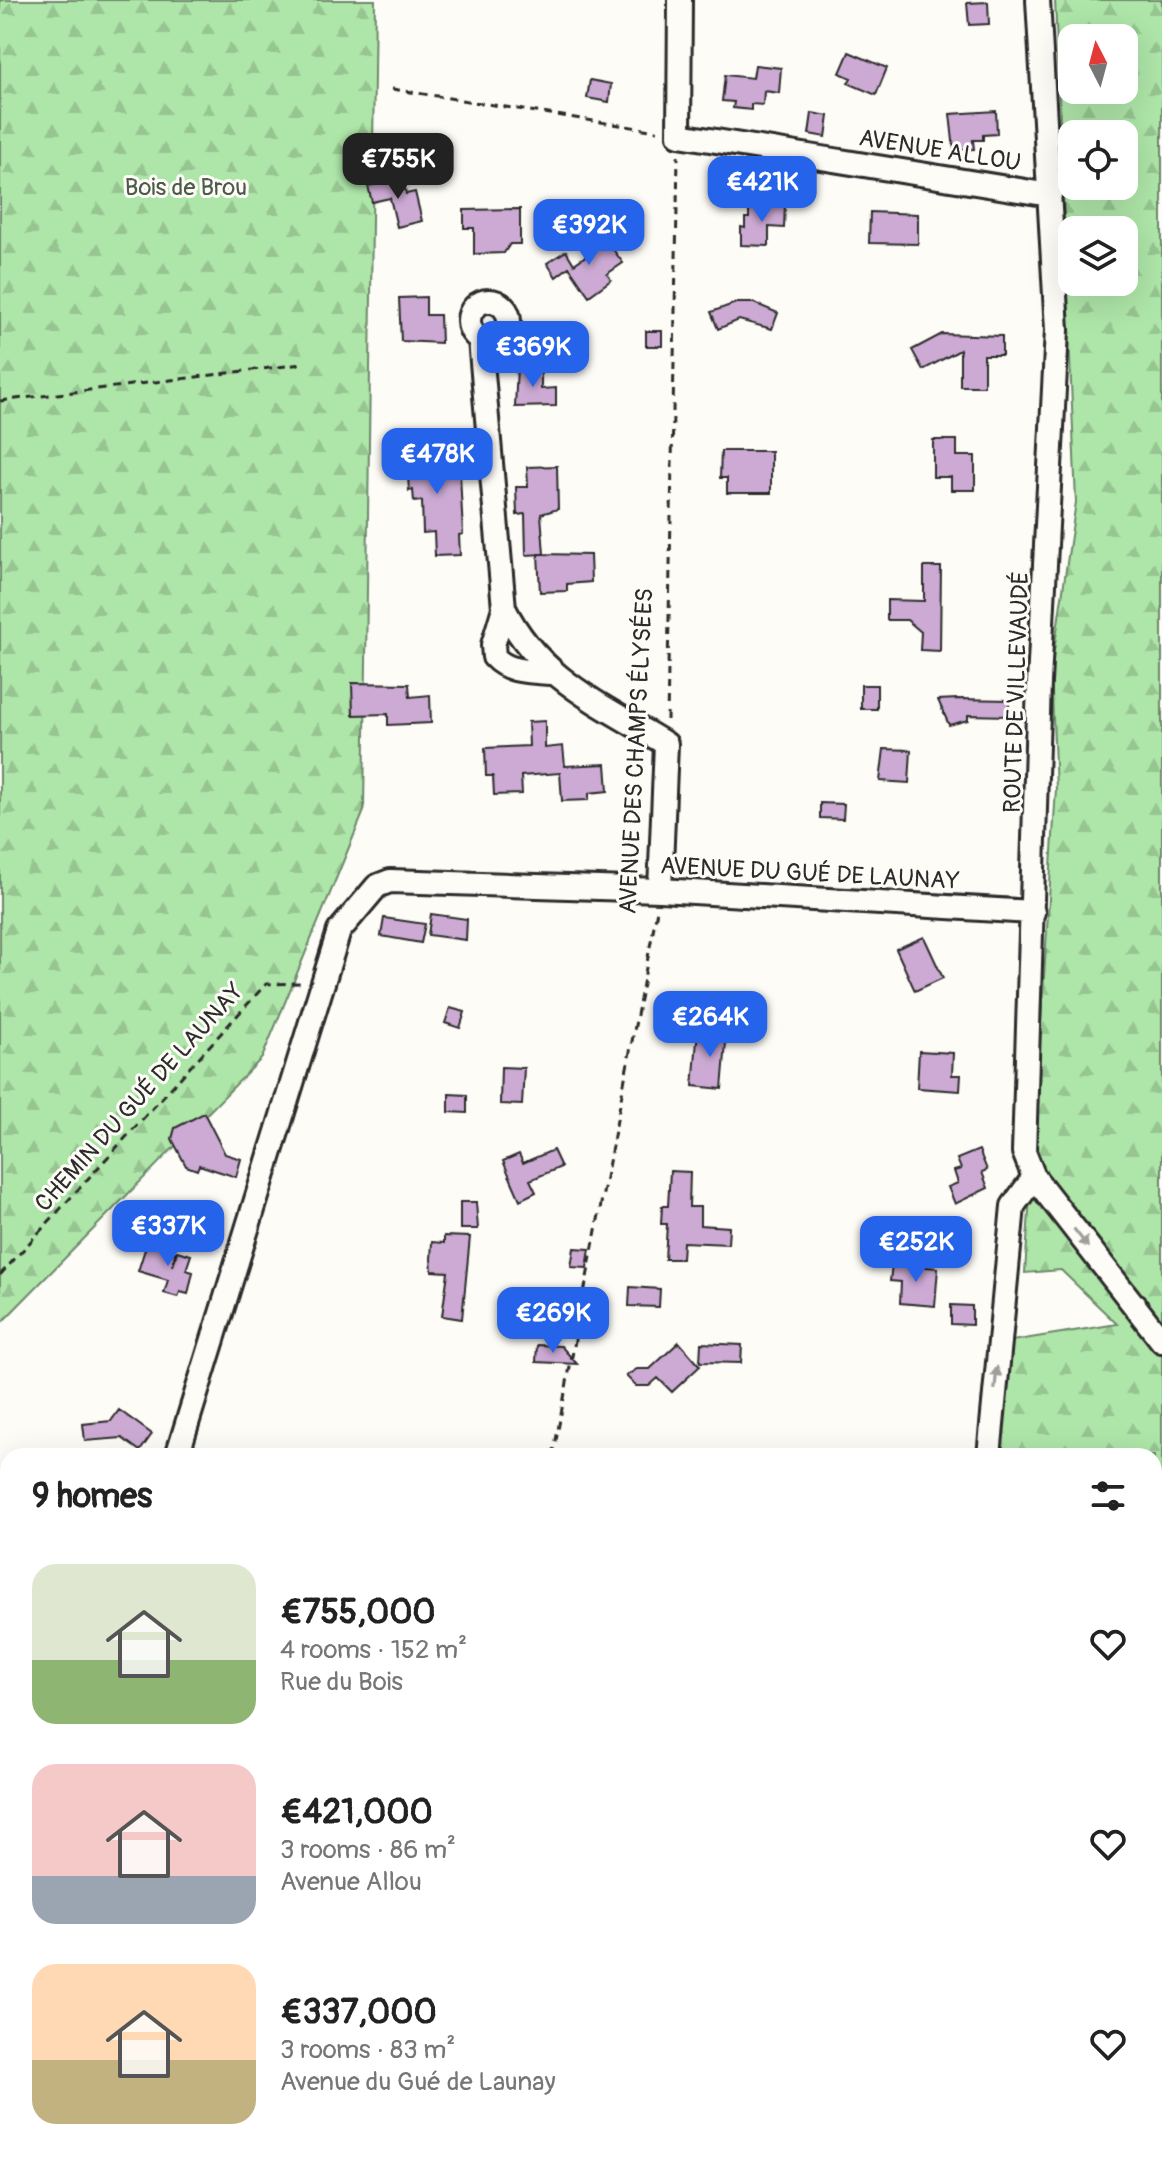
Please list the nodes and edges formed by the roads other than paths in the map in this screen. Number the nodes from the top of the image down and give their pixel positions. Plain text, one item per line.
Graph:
1 (680, 0) edge
2 (1038, 0) edge
3 (1050, 195) junction
4 (480, 340) dead end
5 (504, 608) junction
6 (551, 673) junction
7 (660, 890) junction
8 (1033, 912) junction
9 (1034, 1177) junction
10 (1162, 1341) edge
11 (179, 1448) edge
12 (990, 1448) edge

1 - 3 street, AVENUE ALLOU
2 - 3 street, ROUTE DE VILLEVAUDÉ
3 - 8 street, ROUTE DE VILLEVAUDÉ
4 - 5 street
5 - 6 street
5 - 6 street
6 - 7 street, AVENUE DES CHAMPS ÉLYSÉES
7 - 8 street, AVENUE DU GUÉ DE LAUNAY
7 - 11 street, AVENUE DU GUÉ DE LAUNAY
8 - 9 street, ROUTE DE VILLEVAUDÉ
9 -> 10 street, ROUTE DE VILLEVAUDÉ
12 -> 9 street

